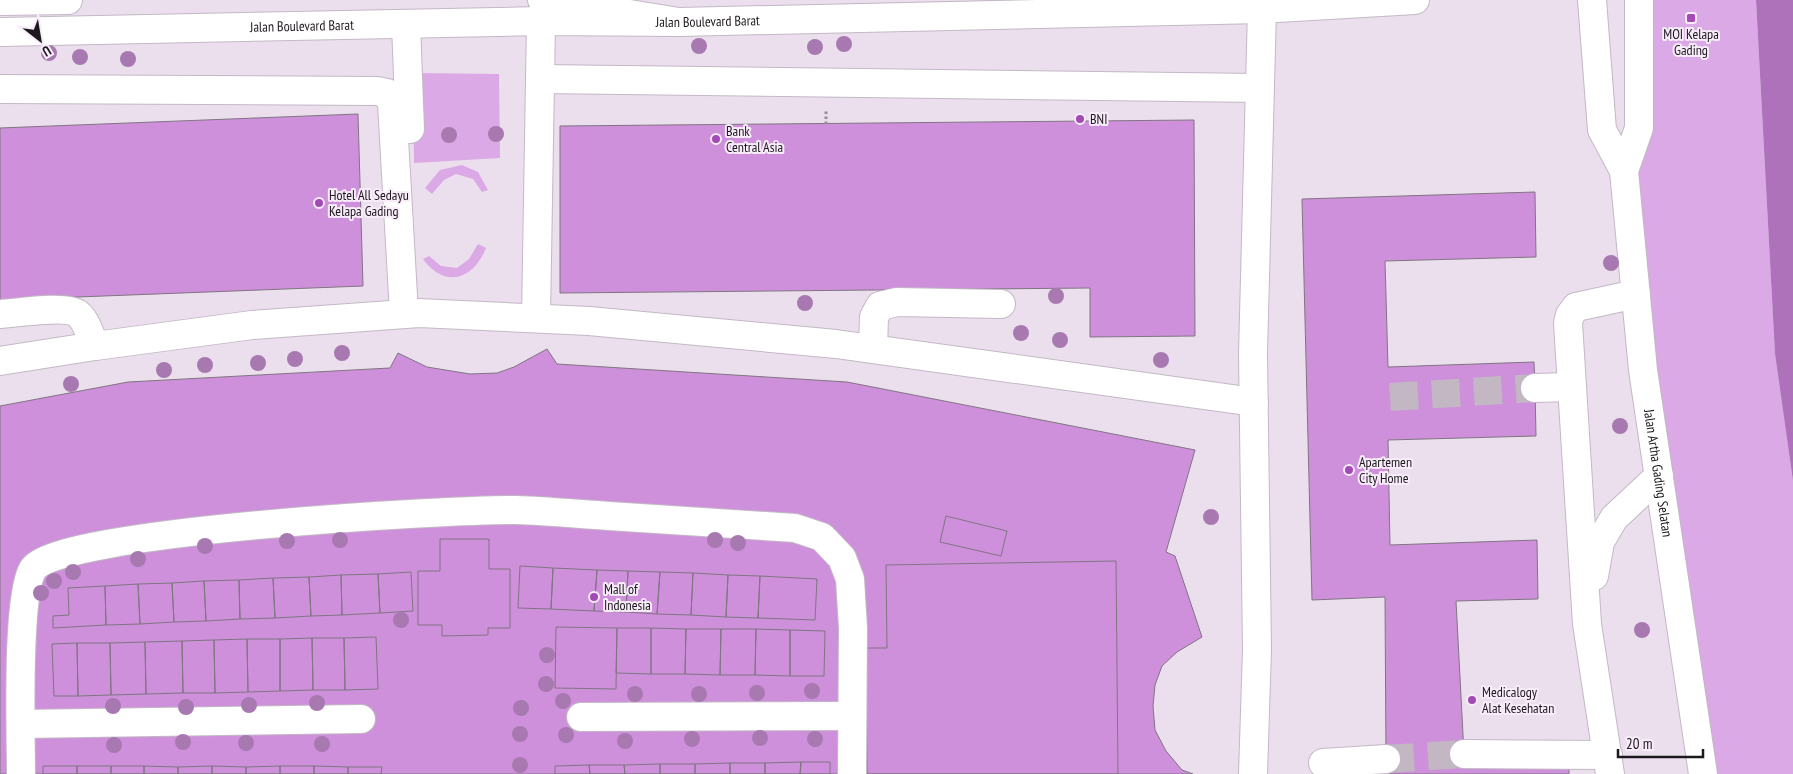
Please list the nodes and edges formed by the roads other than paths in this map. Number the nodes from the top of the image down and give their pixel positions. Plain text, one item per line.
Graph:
1 (68, 0) edge
2 (858, 0) edge
3 (1415, 0) edge
4 (1592, 0) edge
5 (1639, 0) edge
6 (0, 1) edge
7 (1262, 9) junction
8 (541, 11) edge
9 (825, 19) junction
10 (406, 24) junction
11 (0, 32) edge
12 (540, 79) junction
13 (1260, 88) junction
14 (0, 89) edge
15 (1624, 171) junction
16 (1636, 294) junction
17 (1001, 304) dead end
18 (411, 313) junction
19 (0, 314) edge
20 (536, 318) junction
21 (95, 346) junction
22 (873, 349) junction
23 (0, 361) edge
24 (1571, 387) junction
25 (1535, 388) tunnel mouth
26 (1254, 402) junction
27 (1659, 476) junction
28 (1587, 624) junction
29 (852, 716) junction
30 (581, 717) dead end
31 (361, 719) dead end
32 (21, 724) junction
33 (1464, 754) tunnel mouth
34 (1386, 759) tunnel mouth
35 (1323, 763) dead end
36 (1609, 764) edge
37 (21, 774) edge
38 (852, 774) edge
39 (1253, 774) edge
40 (1703, 774) edge

1 - 6 main road
2 - 9 main road
3 - 7 main road, Jalan Boulevard Barat
4 - 15 main road, Jalan Artha Gading Selatan
5 - 15 main road, Jalan Artha Gading Selatan
7 - 9 main road, Jalan Boulevard Barat
7 - 13 main road
8 - 9 main road, Jalan Boulevard Barat
8 - 10 main road, Jalan Boulevard Barat
8 - 12 main road
10 - 11 main road, Jalan Boulevard Barat
10 - 18 main road
12 - 13 main road
12 - 20 main road
13 - 26 main road
14 - 18 main road
15 - 16 main road, Jalan Artha Gading Selatan
16 - 24 main road
16 - 27 main road, Jalan Artha Gading Selatan
17 - 22 main road
18 - 20 main road
18 - 21 main road
19 - 21 main road
20 - 22 main road
21 - 23 main road
22 - 26 main road
24 - 25 main road
24 - 28 main road
26 - 39 main road
27 - 28 main road
27 - 40 main road, Jalan Artha Gading Selatan
28 - 36 main road
29 - 30 main road
29 - 32 main road
29 - 38 main road
31 - 32 main road
32 - 37 main road
33 - 36 main road
34 - 35 main road

